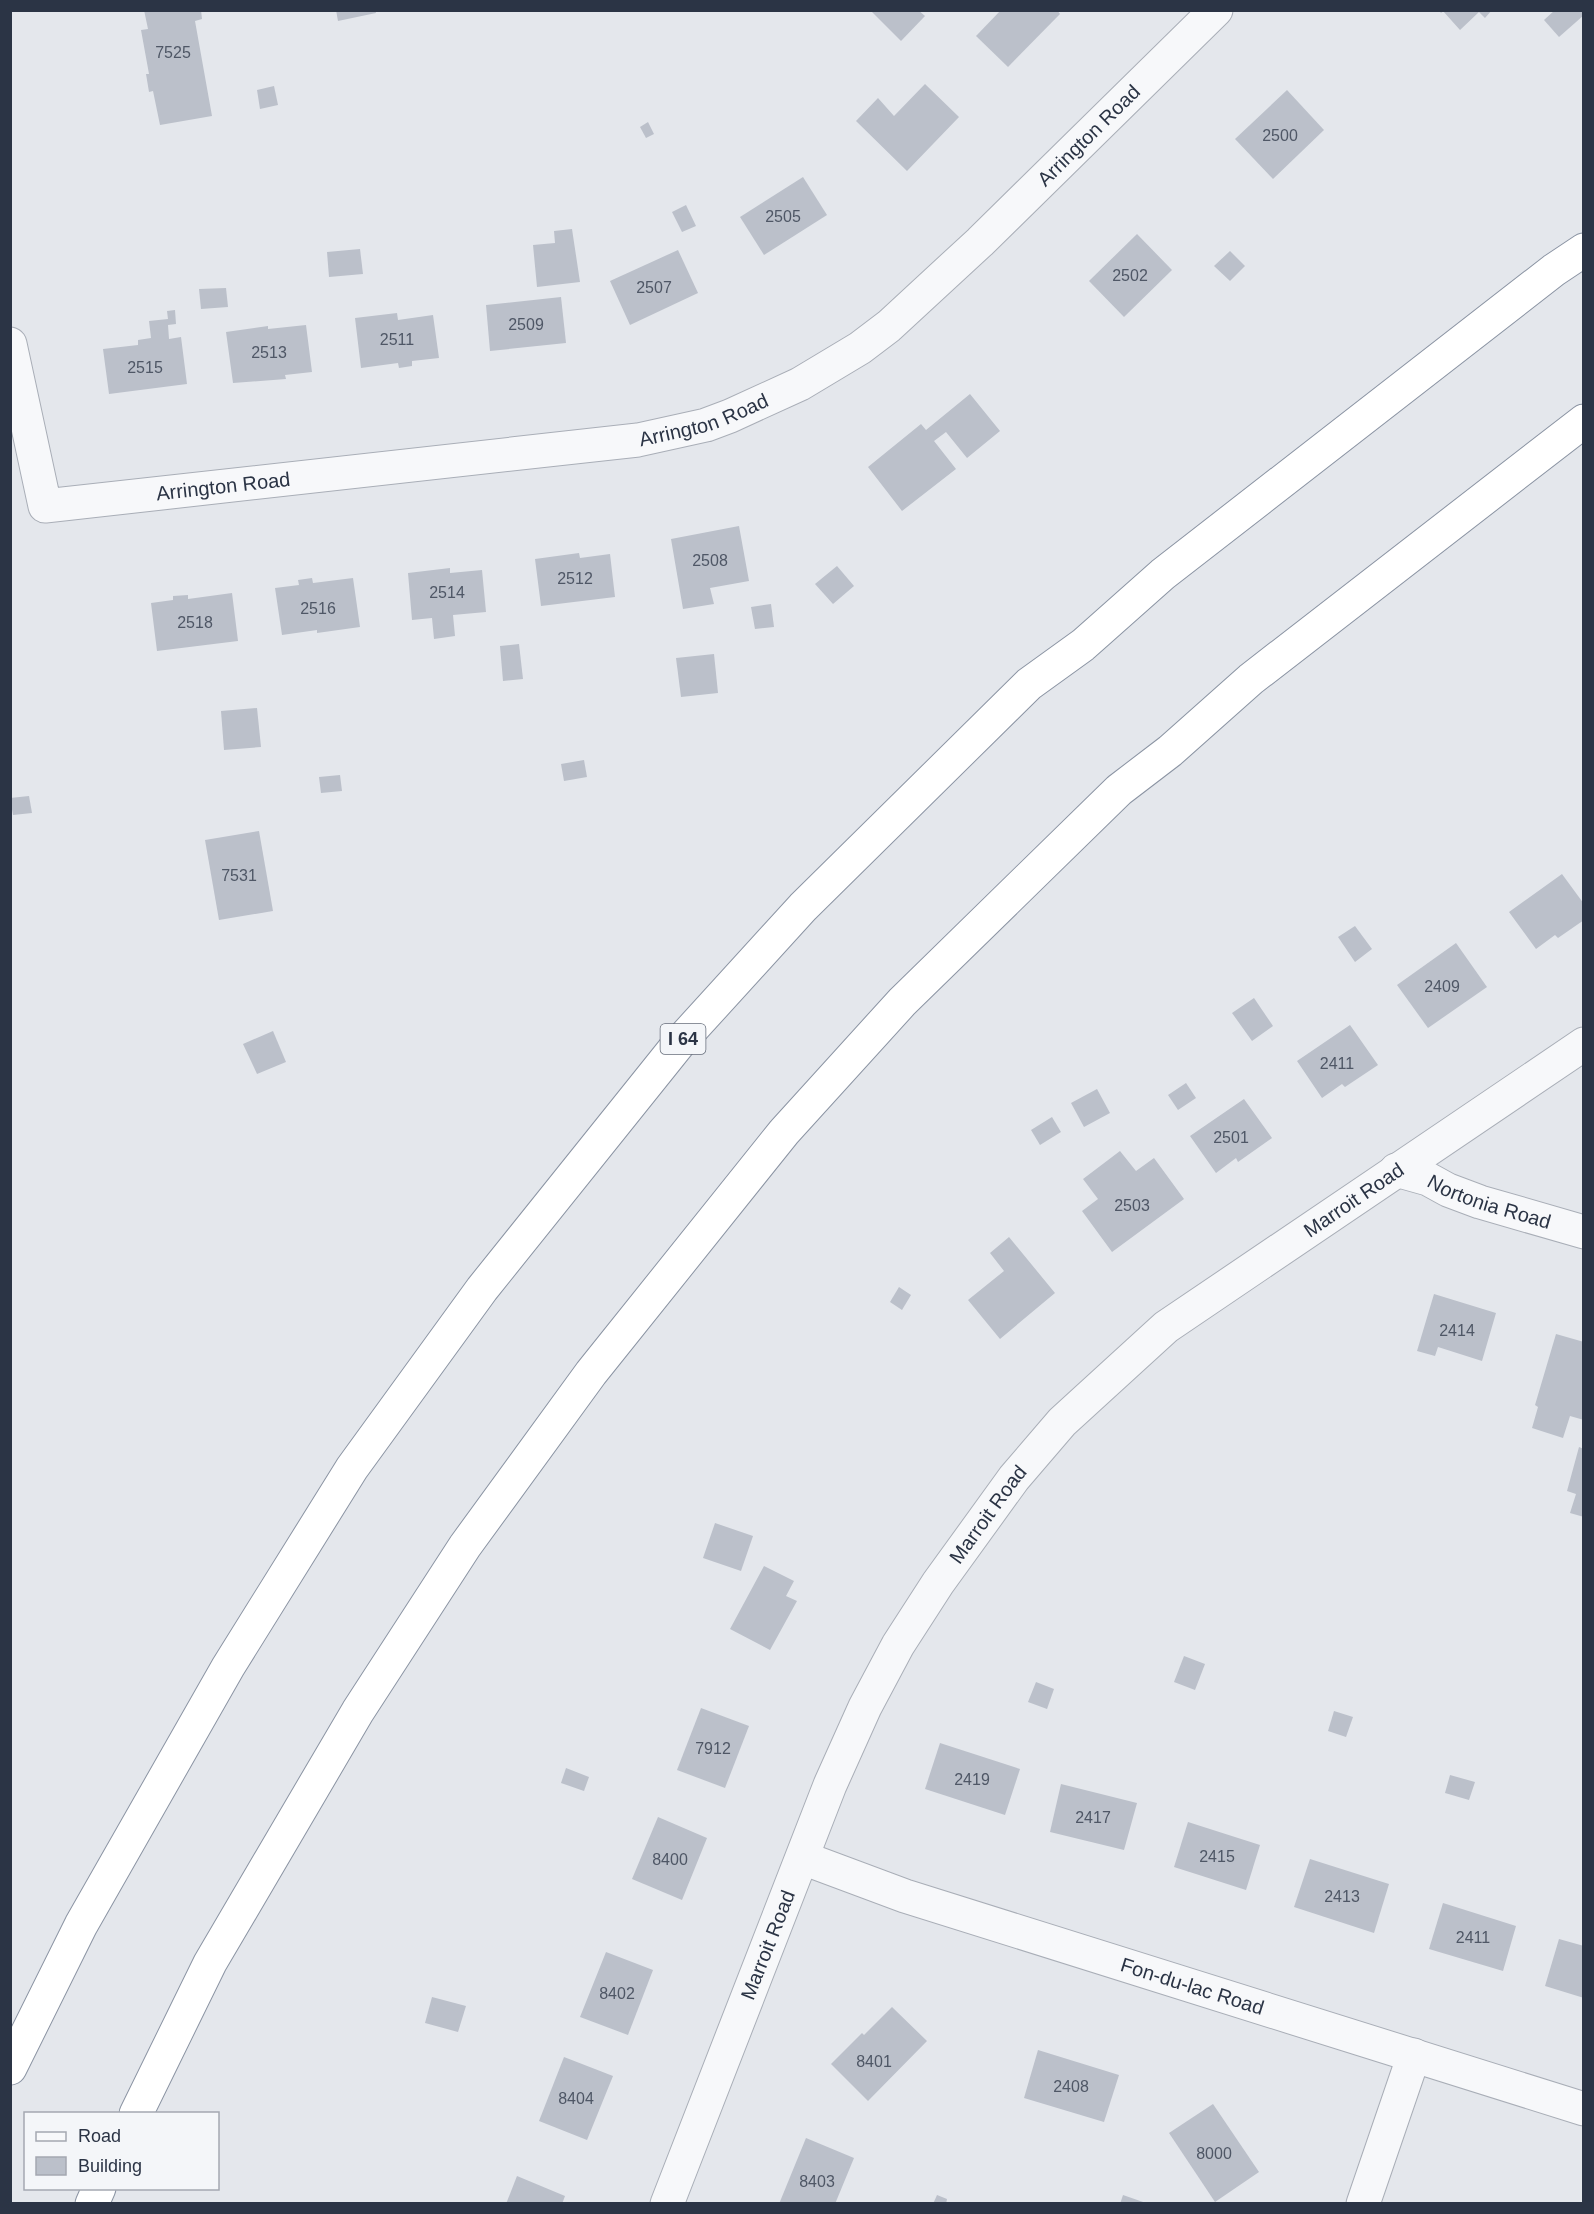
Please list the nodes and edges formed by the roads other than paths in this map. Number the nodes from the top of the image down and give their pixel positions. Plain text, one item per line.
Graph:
1 (1216, 10) edge
2 (1584, 250) edge
3 (10, 344) edge
4 (1584, 422) edge
5 (1584, 1044) edge
6 (1396, 1170) junction
7 (1584, 1232) edge
8 (803, 1858) junction
9 (1414, 2055) junction
10 (10, 2068) edge
11 (1584, 2109) edge
12 (137, 2112) edge
13 (98, 2190) edge
14 (92, 2204) edge
15 (667, 2204) edge
16 (1363, 2204) edge

1 - 3 street, Arrington Road
2 - 10 highway, I 64
4 - 12 highway
5 - 6 street, Marroit Road
6 - 7 street, Nortonia Road
6 - 8 street, Marroit Road
8 - 9 street, Fon-du-lac Road
8 - 15 street, Marroit Road
9 - 11 street, Fon-du-lac Road
9 - 16 street
13 - 14 highway

